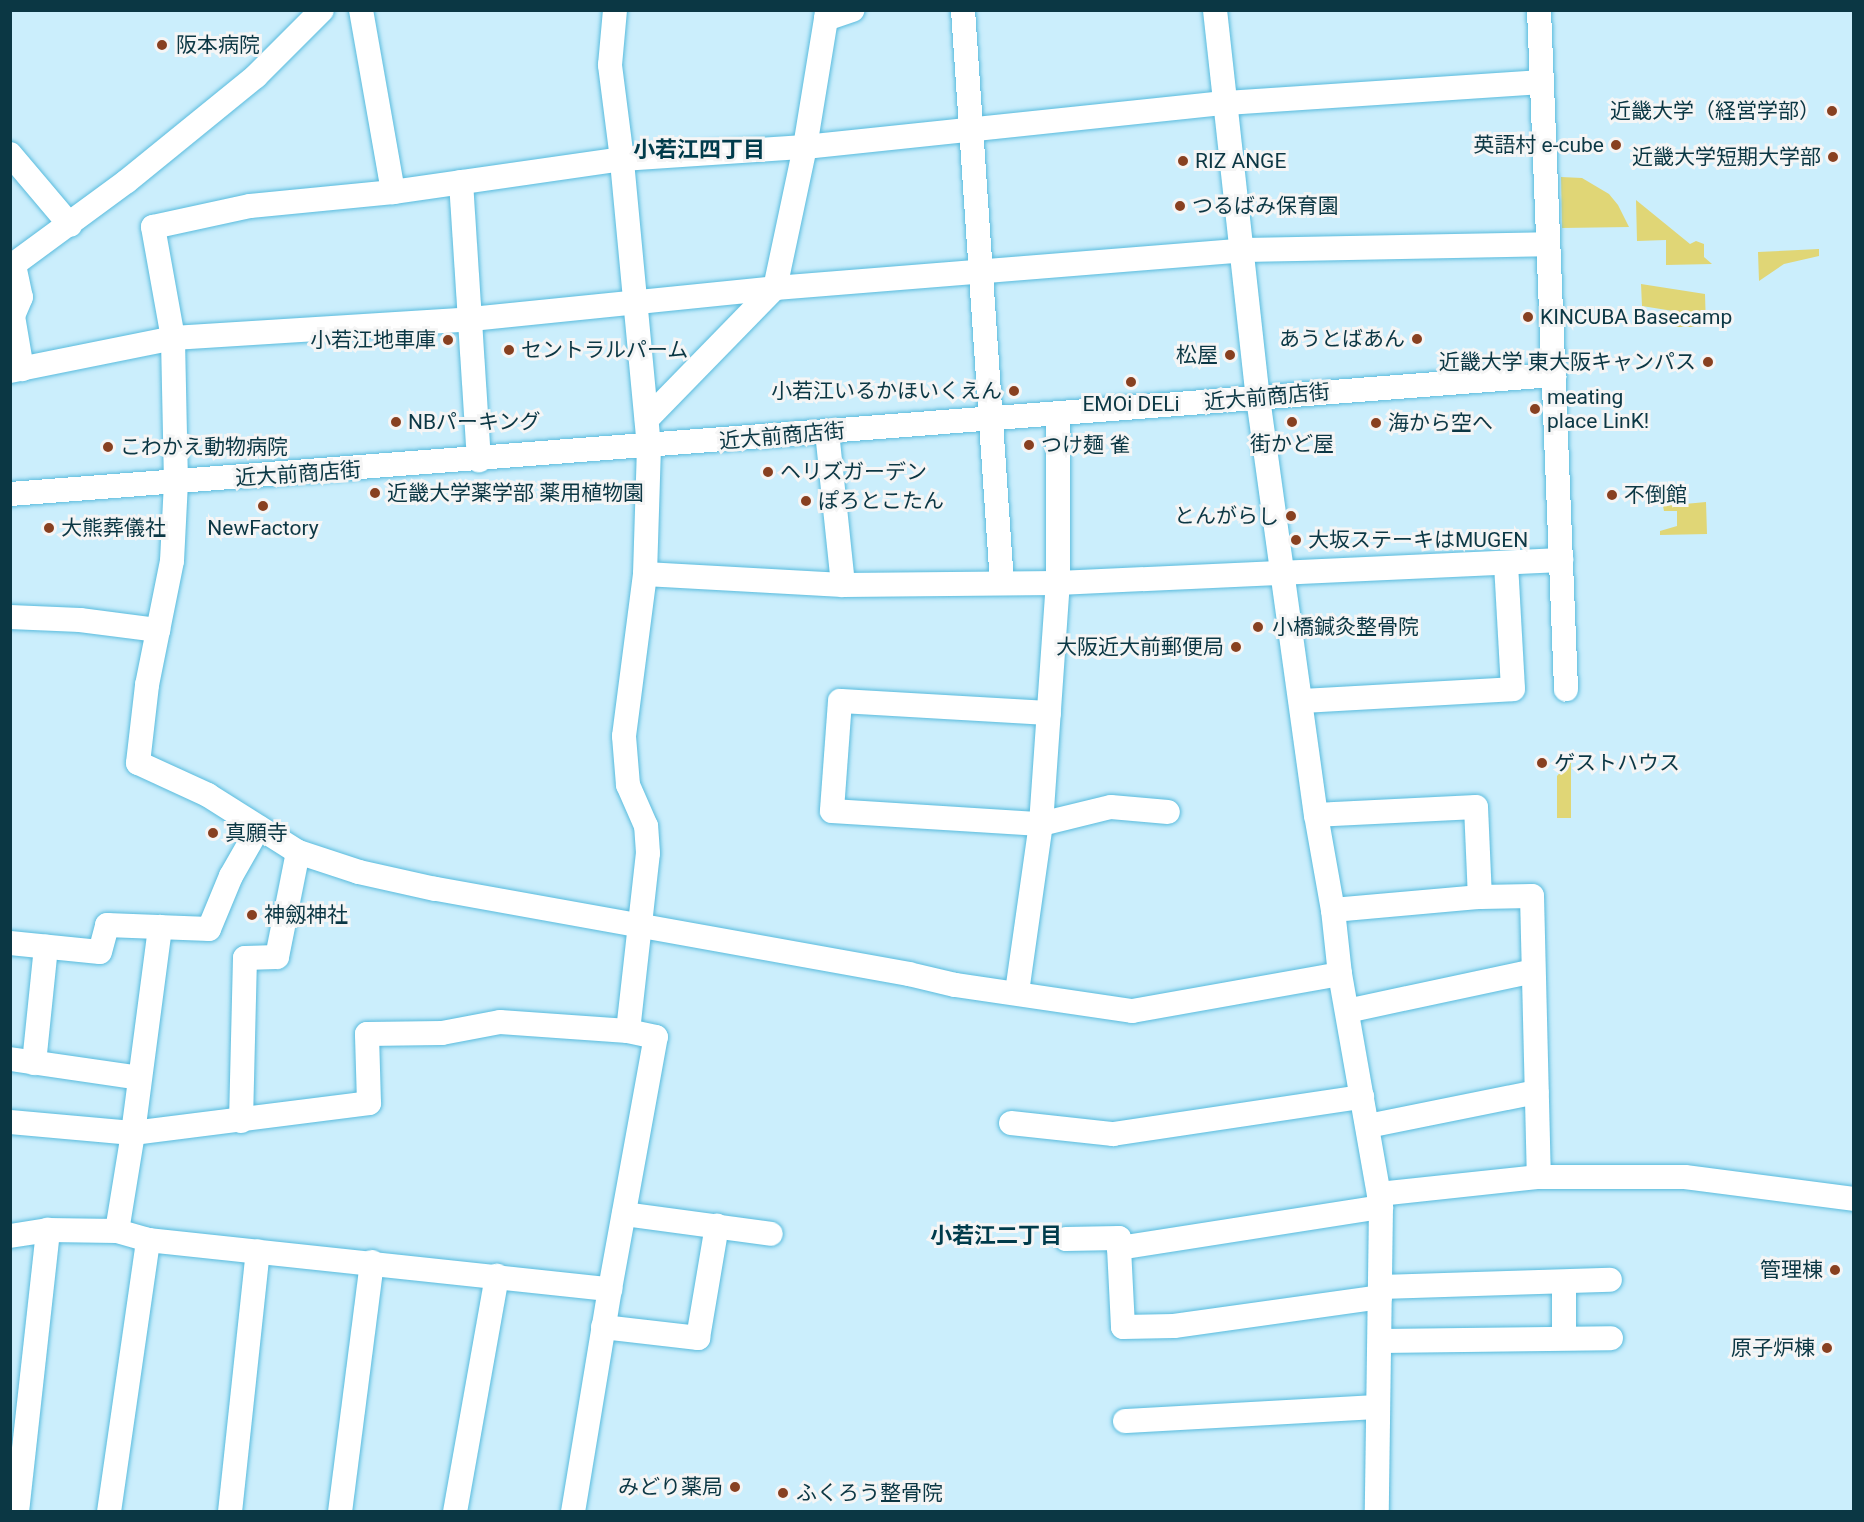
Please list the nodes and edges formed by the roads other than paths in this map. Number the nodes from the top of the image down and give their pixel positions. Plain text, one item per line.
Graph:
1 (322, 10) edge
2 (361, 10) edge
3 (615, 10) edge
4 (852, 10) edge
5 (963, 10) edge
6 (1215, 10) edge
7 (1539, 10) edge
8 (826, 15) edge
9 (1541, 82) junction
10 (1227, 103) junction
11 (971, 129) junction
12 (806, 147) junction
13 (10, 154) edge
14 (622, 159) junction
15 (461, 182) junction
16 (393, 192) junction
17 (70, 225) junction
18 (1547, 244) junction
19 (1242, 250) junction
20 (12, 266) edge
21 (982, 273) junction
22 (775, 288) junction
23 (636, 304) junction
24 (471, 319) junction
25 (173, 338) junction
26 (16, 370) edge
27 (1554, 375) junction
28 (1258, 398) junction
29 (1058, 414) junction
30 (647, 419) junction
31 (991, 419) junction
32 (827, 432) junction
33 (649, 447) junction
34 (479, 460) junction
35 (176, 483) junction
36 (10, 494) edge
37 (1561, 560) junction
38 (1506, 564) junction
39 (645, 574) junction
40 (1283, 574) junction
41 (1002, 583) junction
42 (1058, 583) junction
43 (843, 585) junction
44 (10, 617) edge
45 (158, 630) junction
46 (1566, 689) dead end
47 (1301, 701) junction
48 (1049, 713) junction
49 (1168, 812) dead end
50 (1316, 815) junction
51 (1041, 824) junction
52 (259, 827) junction
53 (298, 852) junction
54 (1480, 897) junction
55 (1333, 910) junction
56 (641, 925) junction
57 (160, 927) junction
58 (10, 943) edge
59 (46, 947) junction
60 (1533, 971) junction
61 (1340, 974) junction
62 (1017, 992) junction
63 (1347, 1011) junction
64 (628, 1030) junction
65 (10, 1059) edge
66 (34, 1063) junction
67 (140, 1078) junction
68 (1537, 1092) junction
69 (1362, 1097) junction
70 (241, 1121) junction
71 (10, 1122) edge
72 (1011, 1123) dead end
73 (1368, 1126) junction
74 (133, 1133) junction
75 (1539, 1177) junction
76 (1854, 1199) edge
77 (1380, 1201) junction
78 (624, 1214) junction
79 (717, 1226) junction
80 (48, 1230) junction
81 (117, 1231) junction
82 (771, 1234) dead end
83 (10, 1236) edge
84 (1066, 1239) dead end
85 (148, 1240) junction
86 (1119, 1248) junction
87 (258, 1251) junction
88 (372, 1262) junction
89 (497, 1276) junction
90 (1610, 1280) dead end
91 (1564, 1282) junction
92 (610, 1289) junction
93 (1380, 1292) junction
94 (603, 1327) junction
95 (1564, 1338) junction
96 (1611, 1338) dead end
97 (1381, 1341) junction
98 (1378, 1407) junction
99 (1125, 1422) dead end
100 (17, 1512) edge
101 (109, 1512) edge
102 (230, 1512) edge
103 (340, 1512) edge
104 (455, 1512) edge
105 (573, 1512) edge
106 (1377, 1512) edge

1 - 17 street
2 - 16 street
3 - 14 street
4 - 8 street
5 - 11 street
6 - 10 street
7 - 9 street
8 - 12 street
9 - 10 street
9 - 18 street
10 - 11 street
10 - 19 street
11 - 12 street
11 - 21 street
12 - 14 street
12 - 22 street
13 - 17 street
14 - 15 street
14 - 23 street
15 - 16 street
15 - 24 street
16 - 25 street
17 - 20 street
18 - 19 street
18 - 27 street
19 - 21 street
19 - 28 street
20 - 26 street
21 - 22 street
21 - 31 street
22 - 23 street
22 - 30 street
23 - 24 street
23 - 30 street
24 - 25 street
24 - 34 street
25 - 26 street
25 - 35 street
27 - 28 street, 近大前商店街
27 - 37 street
28 - 29 street, 近大前商店街
28 - 40 street
29 - 31 street, 近大前商店街
29 - 42 street
30 - 33 street
31 - 32 street, 近大前商店街
31 - 41 street
32 - 33 street, 近大前商店街
32 - 43 street
33 - 34 street, 近大前商店街
33 - 39 street
34 - 35 street, 近大前商店街
35 - 36 street, 近大前商店街
35 - 45 street
37 - 38 street
37 - 46 street
38 - 40 street
38 - 47 street
39 - 43 street
39 - 56 street
40 - 42 street
40 - 47 street
41 - 42 street
41 - 43 street
42 - 48 street
44 - 45 street
45 - 52 street
47 - 50 street
48 - 51 street
48 - 51 street
49 - 51 street
50 - 54 street
50 - 55 street
51 - 62 street
52 - 53 street
52 - 57 street
53 - 56 street
53 - 70 street
54 - 55 street
54 - 60 street
55 - 61 street
56 - 62 street
56 - 64 street
57 - 59 street
57 - 67 street
58 - 59 street
59 - 66 street
60 - 63 street
60 - 68 street
61 - 62 street
61 - 63 street
63 - 69 street
64 - 70 street
64 - 78 street
65 - 66 street
66 - 67 street
67 - 74 street
68 - 73 street
68 - 75 street
69 - 72 street
69 - 73 street
70 - 74 street
71 - 74 street
73 - 77 street
74 - 81 street
75 - 76 street
75 - 77 street
77 - 86 street
77 - 93 street
78 - 79 street
78 - 92 street
79 - 82 street
79 - 94 street
80 - 81 street
80 - 83 street
80 - 100 street
81 - 85 street
84 - 86 street
85 - 87 street
85 - 101 street
86 - 93 street
87 - 88 street
87 - 102 street
88 - 89 street
88 - 103 street
89 - 92 street
89 - 104 street
90 - 91 street
91 - 93 street
91 - 95 street
92 - 94 street
93 - 97 street
94 - 105 street
95 - 96 street
95 - 97 street
97 - 98 street
98 - 99 street
98 - 106 street

